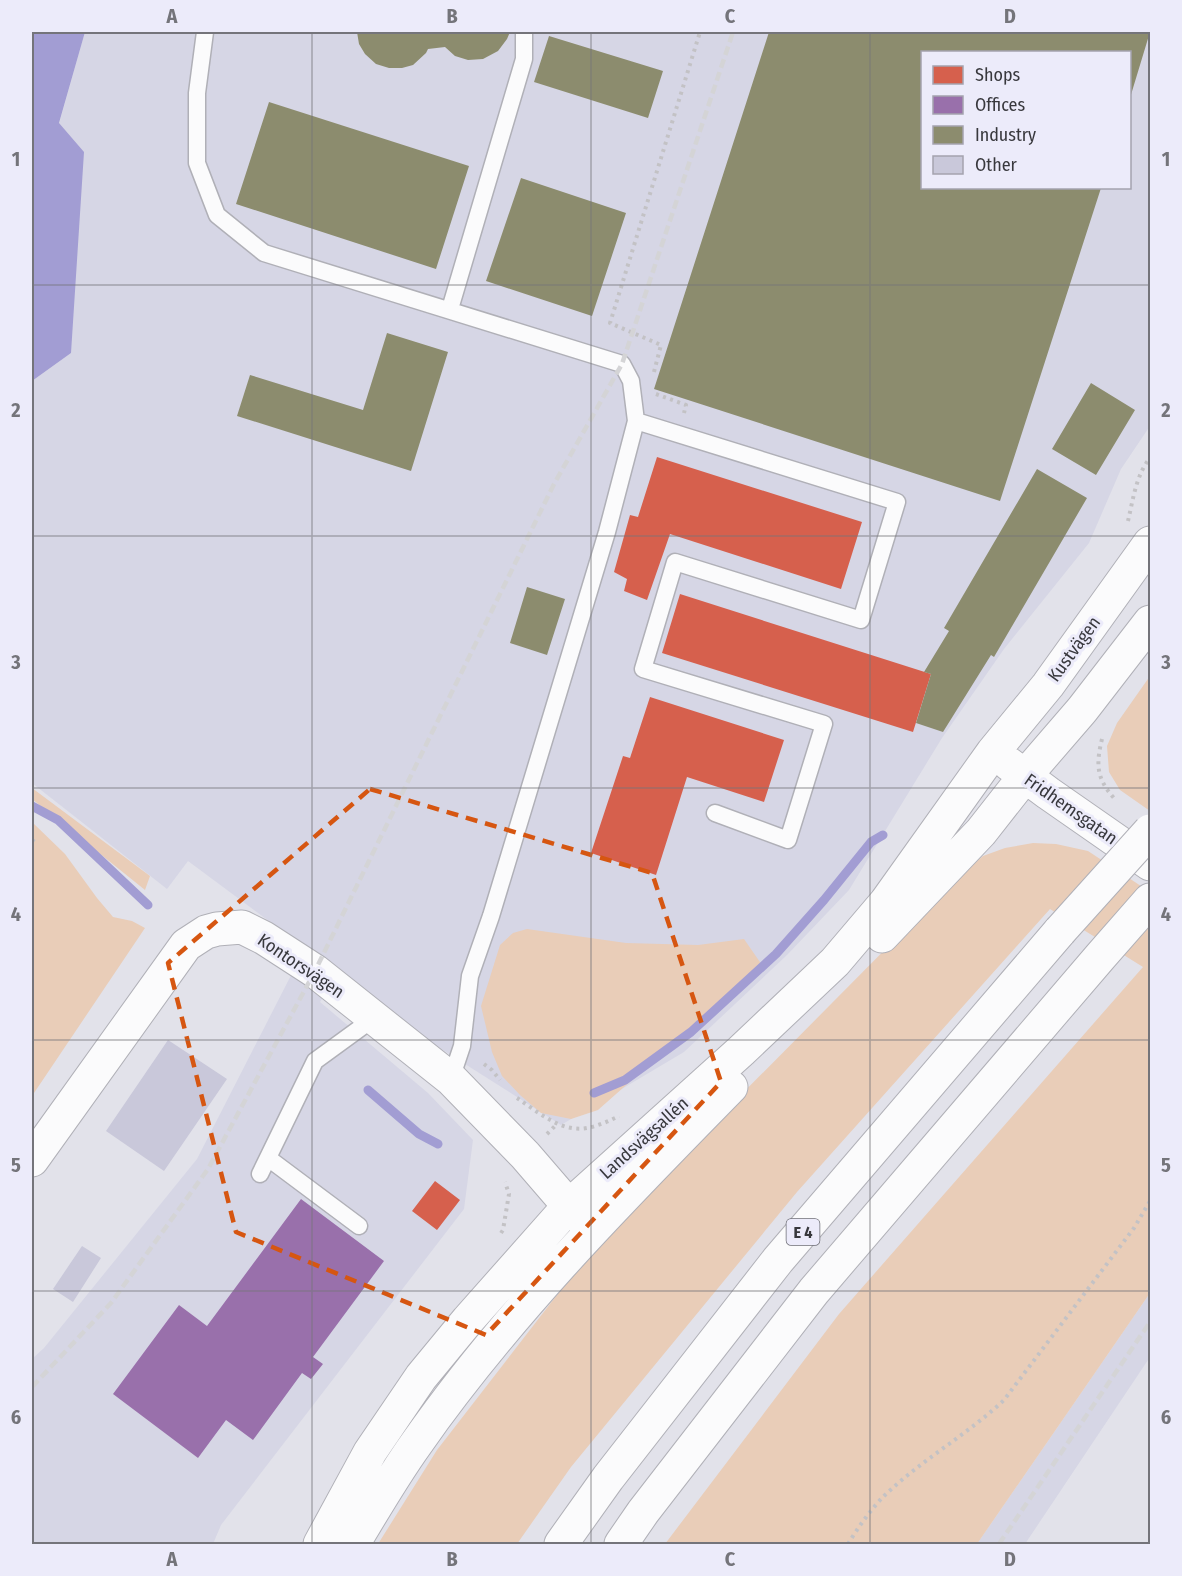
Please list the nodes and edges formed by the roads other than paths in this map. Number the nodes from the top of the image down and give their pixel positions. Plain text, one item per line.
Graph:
1 (205, 32) edge
2 (524, 32) edge
3 (450, 309) junction
4 (636, 421) junction
5 (1138, 537) edge
6 (1150, 622) edge
7 (993, 752) junction
8 (1025, 777) junction
9 (715, 813) dead end
10 (1150, 831) edge
11 (1150, 864) edge
12 (1150, 900) edge
13 (374, 1018) junction
14 (451, 1079) junction
15 (268, 1158) junction
16 (32, 1160) edge
17 (261, 1174) dead end
18 (568, 1206) junction
19 (359, 1226) dead end
20 (593, 1230) junction
21 (320, 1545) edge
22 (353, 1545) edge
23 (561, 1545) edge
24 (621, 1545) edge

1 - 3 lane
2 - 3 lane
3 - 4 lane
4 - 9 lane
4 - 14 lane
5 - 7 main road, Kustvägen
6 - 8 main road
7 - 8 main road, Fridhemsgatan
7 - 18 main road, Landsvägsallén
8 - 11 main road, Fridhemsgatan
8 - 20 main road, Landsvägsallén
10 - 23 main road, E 4, bridge
12 - 24 main road, E 4
13 - 14 main road, Kontorsvägen
13 - 15 lane
13 - 16 main road, Kontorsvägen
14 - 18 main road, Kontorsvägen
15 - 17 lane
15 - 19 lane
18 - 20 main road, Kontorsvägen
18 - 21 main road, Landsvägsallén
20 - 22 main road, Landsvägsallén

